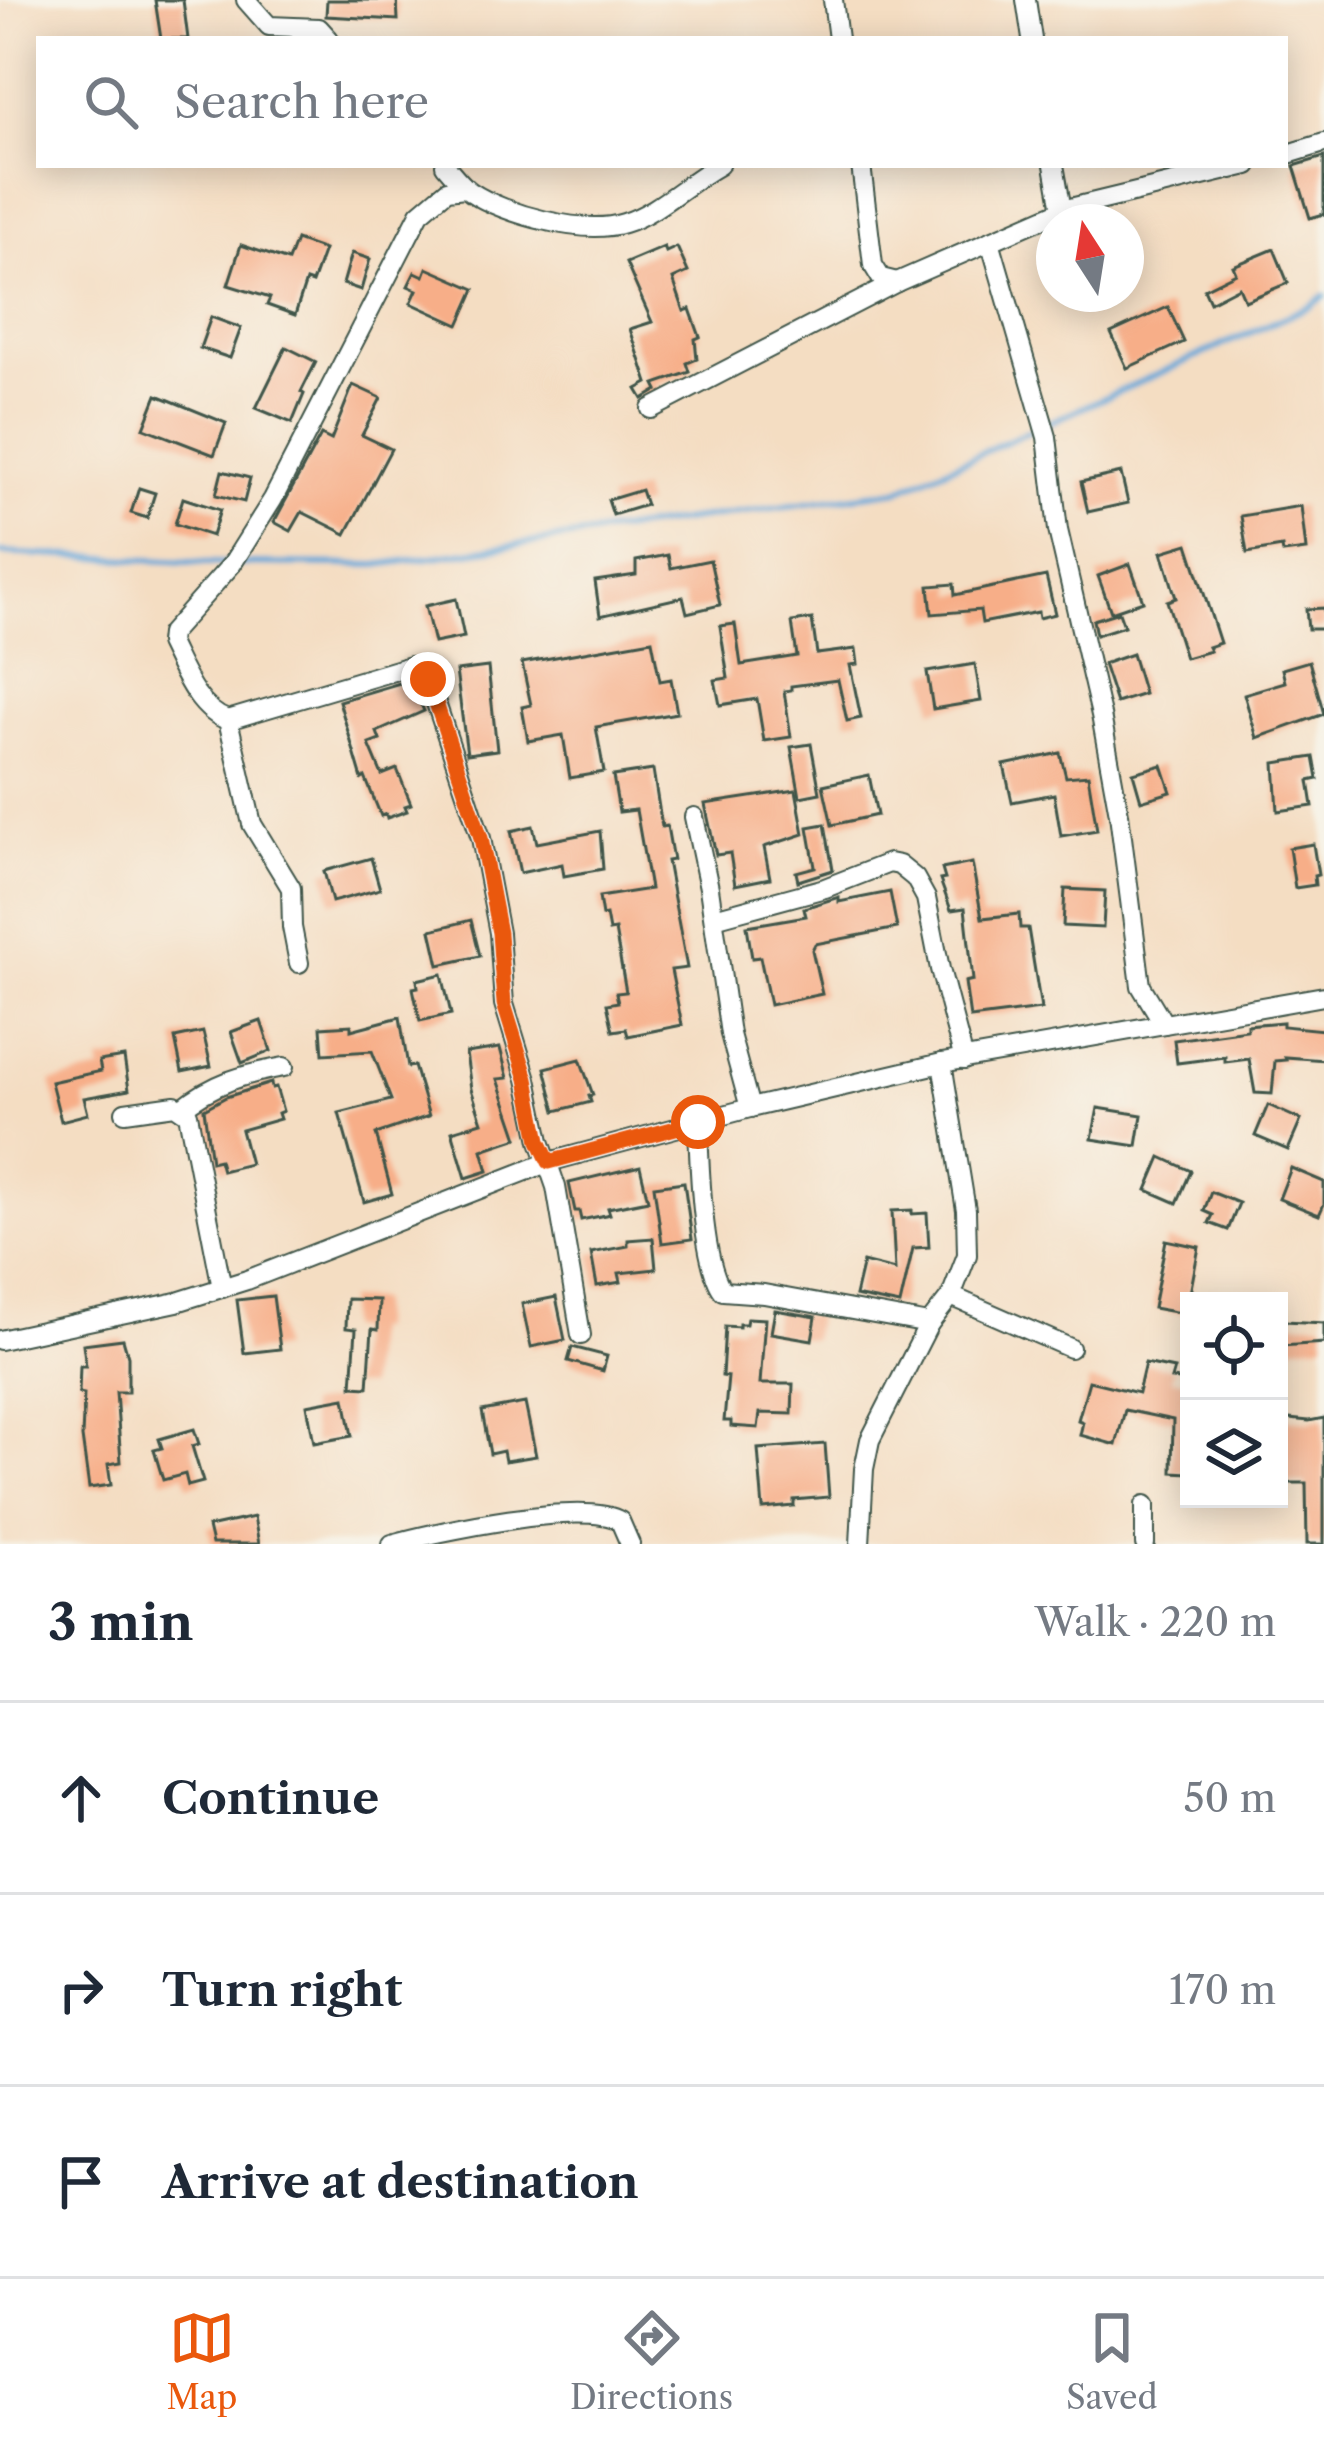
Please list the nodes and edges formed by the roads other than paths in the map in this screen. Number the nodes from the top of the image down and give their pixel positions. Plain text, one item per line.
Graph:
1 (246, 0) edge
2 (833, 0) edge
3 (1025, 0) edge
4 (327, 36) edge
5 (838, 36) edge
6 (1031, 36) edge
7 (1324, 143) edge
8 (1288, 153) edge
9 (448, 168) edge
10 (714, 168) edge
11 (861, 168) edge
12 (1055, 168) edge
13 (1236, 168) edge
14 (465, 188) junction
15 (1061, 204) edge
16 (1087, 204) edge
17 (1036, 221) edge
18 (990, 241) junction
19 (897, 282) junction
20 (651, 410) dead end
21 (228, 720) junction
22 (694, 817) dead end
23 (714, 918) junction
24 (299, 964) dead end
25 (1324, 996) edge
26 (1164, 1024) junction
27 (964, 1060) junction
28 (942, 1064) junction
29 (284, 1067) dead end
30 (750, 1108) junction
31 (181, 1109) junction
32 (125, 1112) dead end
33 (698, 1122) junction
34 (549, 1162) junction
35 (222, 1288) junction
36 (951, 1296) junction
37 (929, 1324) junction
38 (581, 1335) dead end
39 (0, 1340) edge
40 (1070, 1348) dead end
41 (1145, 1505) dead end
42 (392, 1544) edge
43 (630, 1544) edge
44 (860, 1544) edge
45 (1145, 1544) edge

1 - 4 street
2 - 5 street
3 - 6 street
7 - 8 street
9 - 14 street
10 - 14 street
11 - 19 street
12 - 15 street
13 - 16 street
14 - 21 street
17 - 18 street
18 - 19 street
18 - 26 street
19 - 20 street
21 - 24 street
21 - 34 street
22 - 23 street
23 - 27 street
23 - 30 street
25 - 26 street
26 - 27 street
27 - 28 street
28 - 30 street
28 - 36 street
29 - 31 street
30 - 33 street
31 - 32 street
31 - 35 street
33 - 34 street
33 - 37 street
34 - 35 street
34 - 38 street
35 - 39 street
36 - 37 street
36 - 40 street
37 - 44 street
41 - 45 street
42 - 43 street

